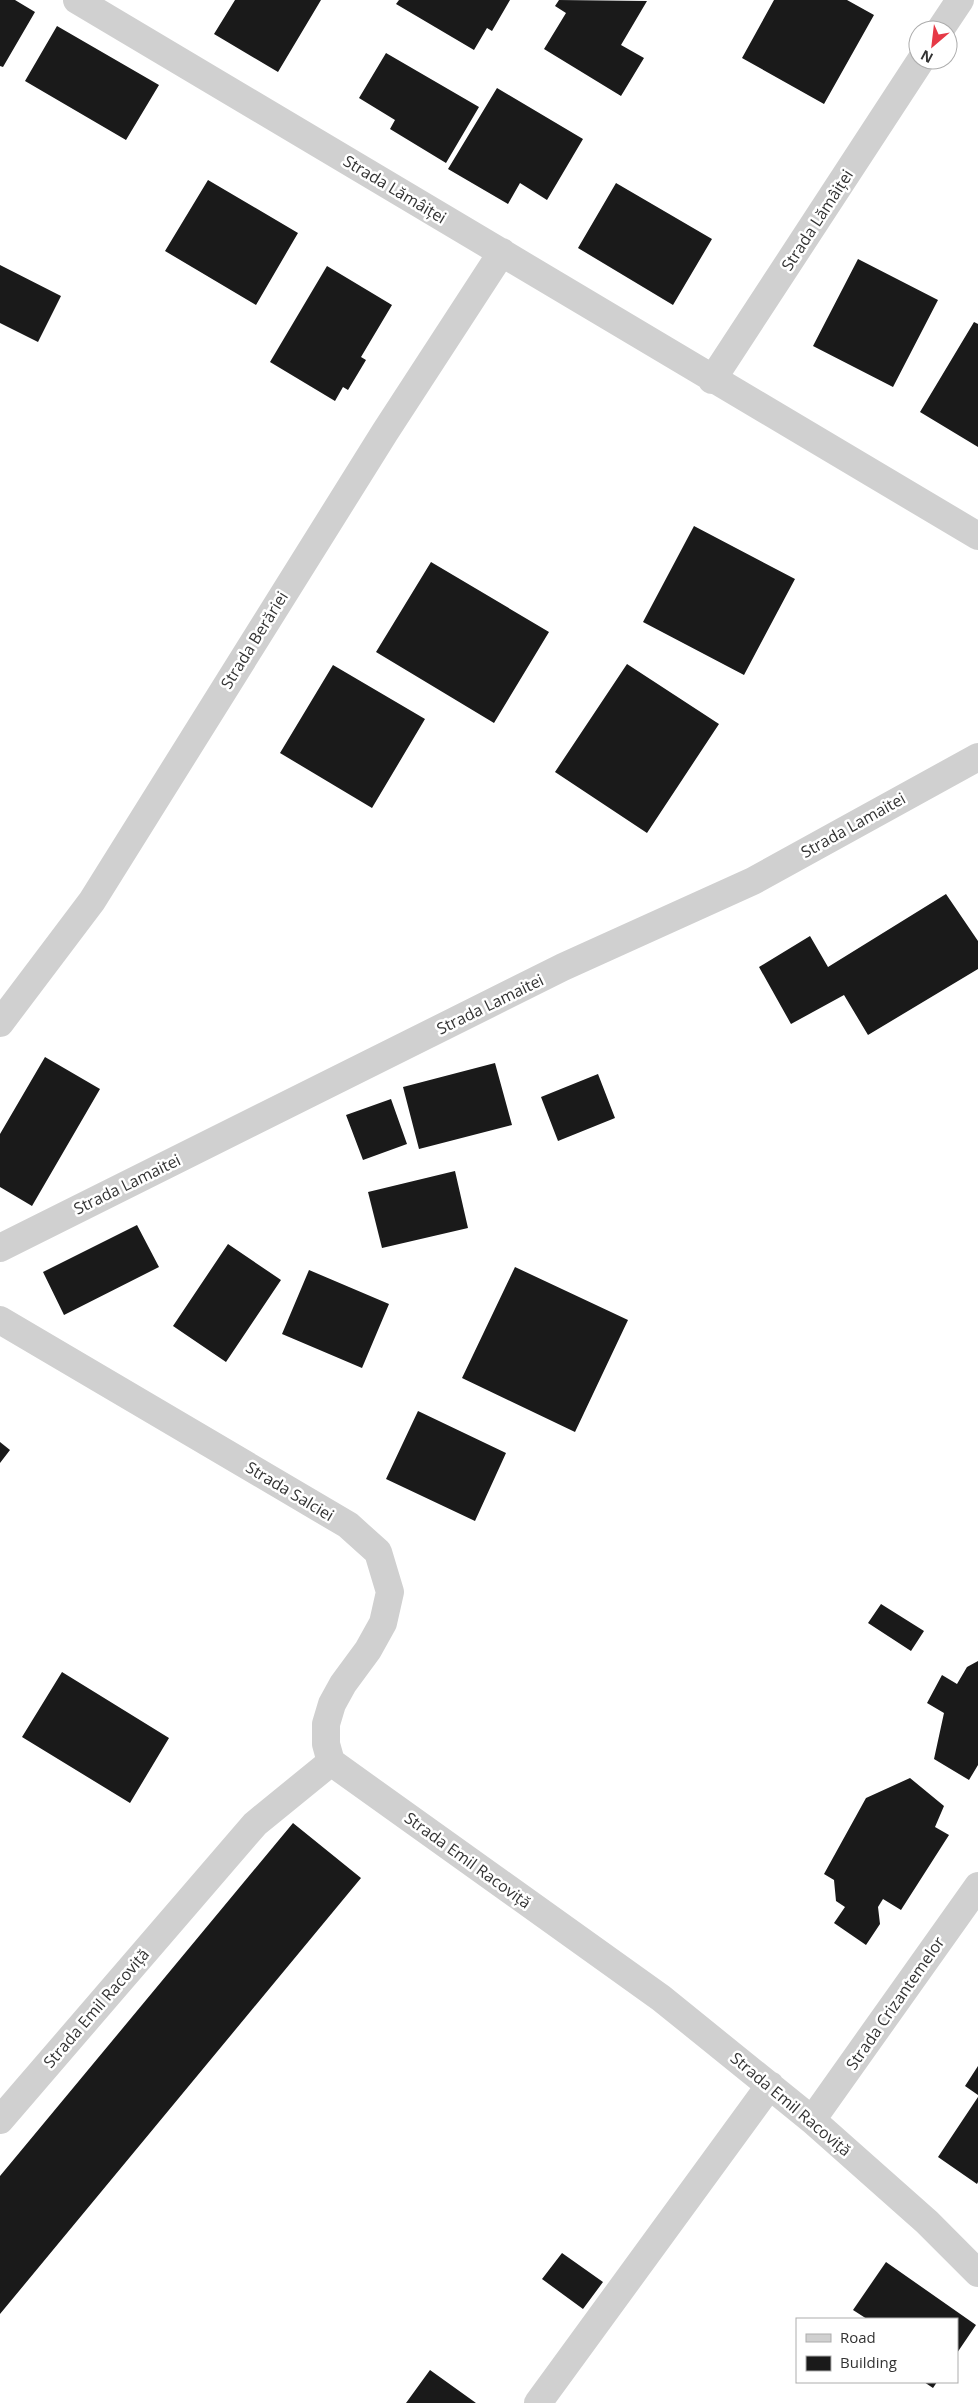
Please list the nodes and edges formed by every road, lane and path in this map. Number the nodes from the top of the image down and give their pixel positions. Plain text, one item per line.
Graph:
1 (77, 0) edge
2 (960, 0) edge
3 (947, 20) edge
4 (914, 70) edge
5 (502, 252) junction
6 (712, 380) junction
7 (978, 536) edge
8 (978, 757) edge
9 (0, 1023) edge
10 (0, 1248) edge
11 (0, 1320) edge
12 (331, 1762) junction
13 (978, 1886) edge
14 (770, 2085) junction
15 (0, 2120) edge
16 (812, 2120) junction
17 (978, 2273) edge
18 (538, 2403) edge

1 - 5 street, Strada Lămâiței
2 - 3 street
4 - 6 street, Strada Lămâiței
5 - 6 street, Strada Lămâiței
5 - 9 street, Strada Berăriei
6 - 7 street, Strada Lămâiței
8 - 10 street, Strada Lamaitei
11 - 12 street, Strada Salciei
12 - 14 street, Strada Emil Racoviță
12 - 15 street, Strada Emil Racoviță
13 - 16 street, Strada Crizantemelor
14 - 16 street, Strada Emil Racoviță
14 - 18 street
16 - 17 street, Strada Emil Racoviță

